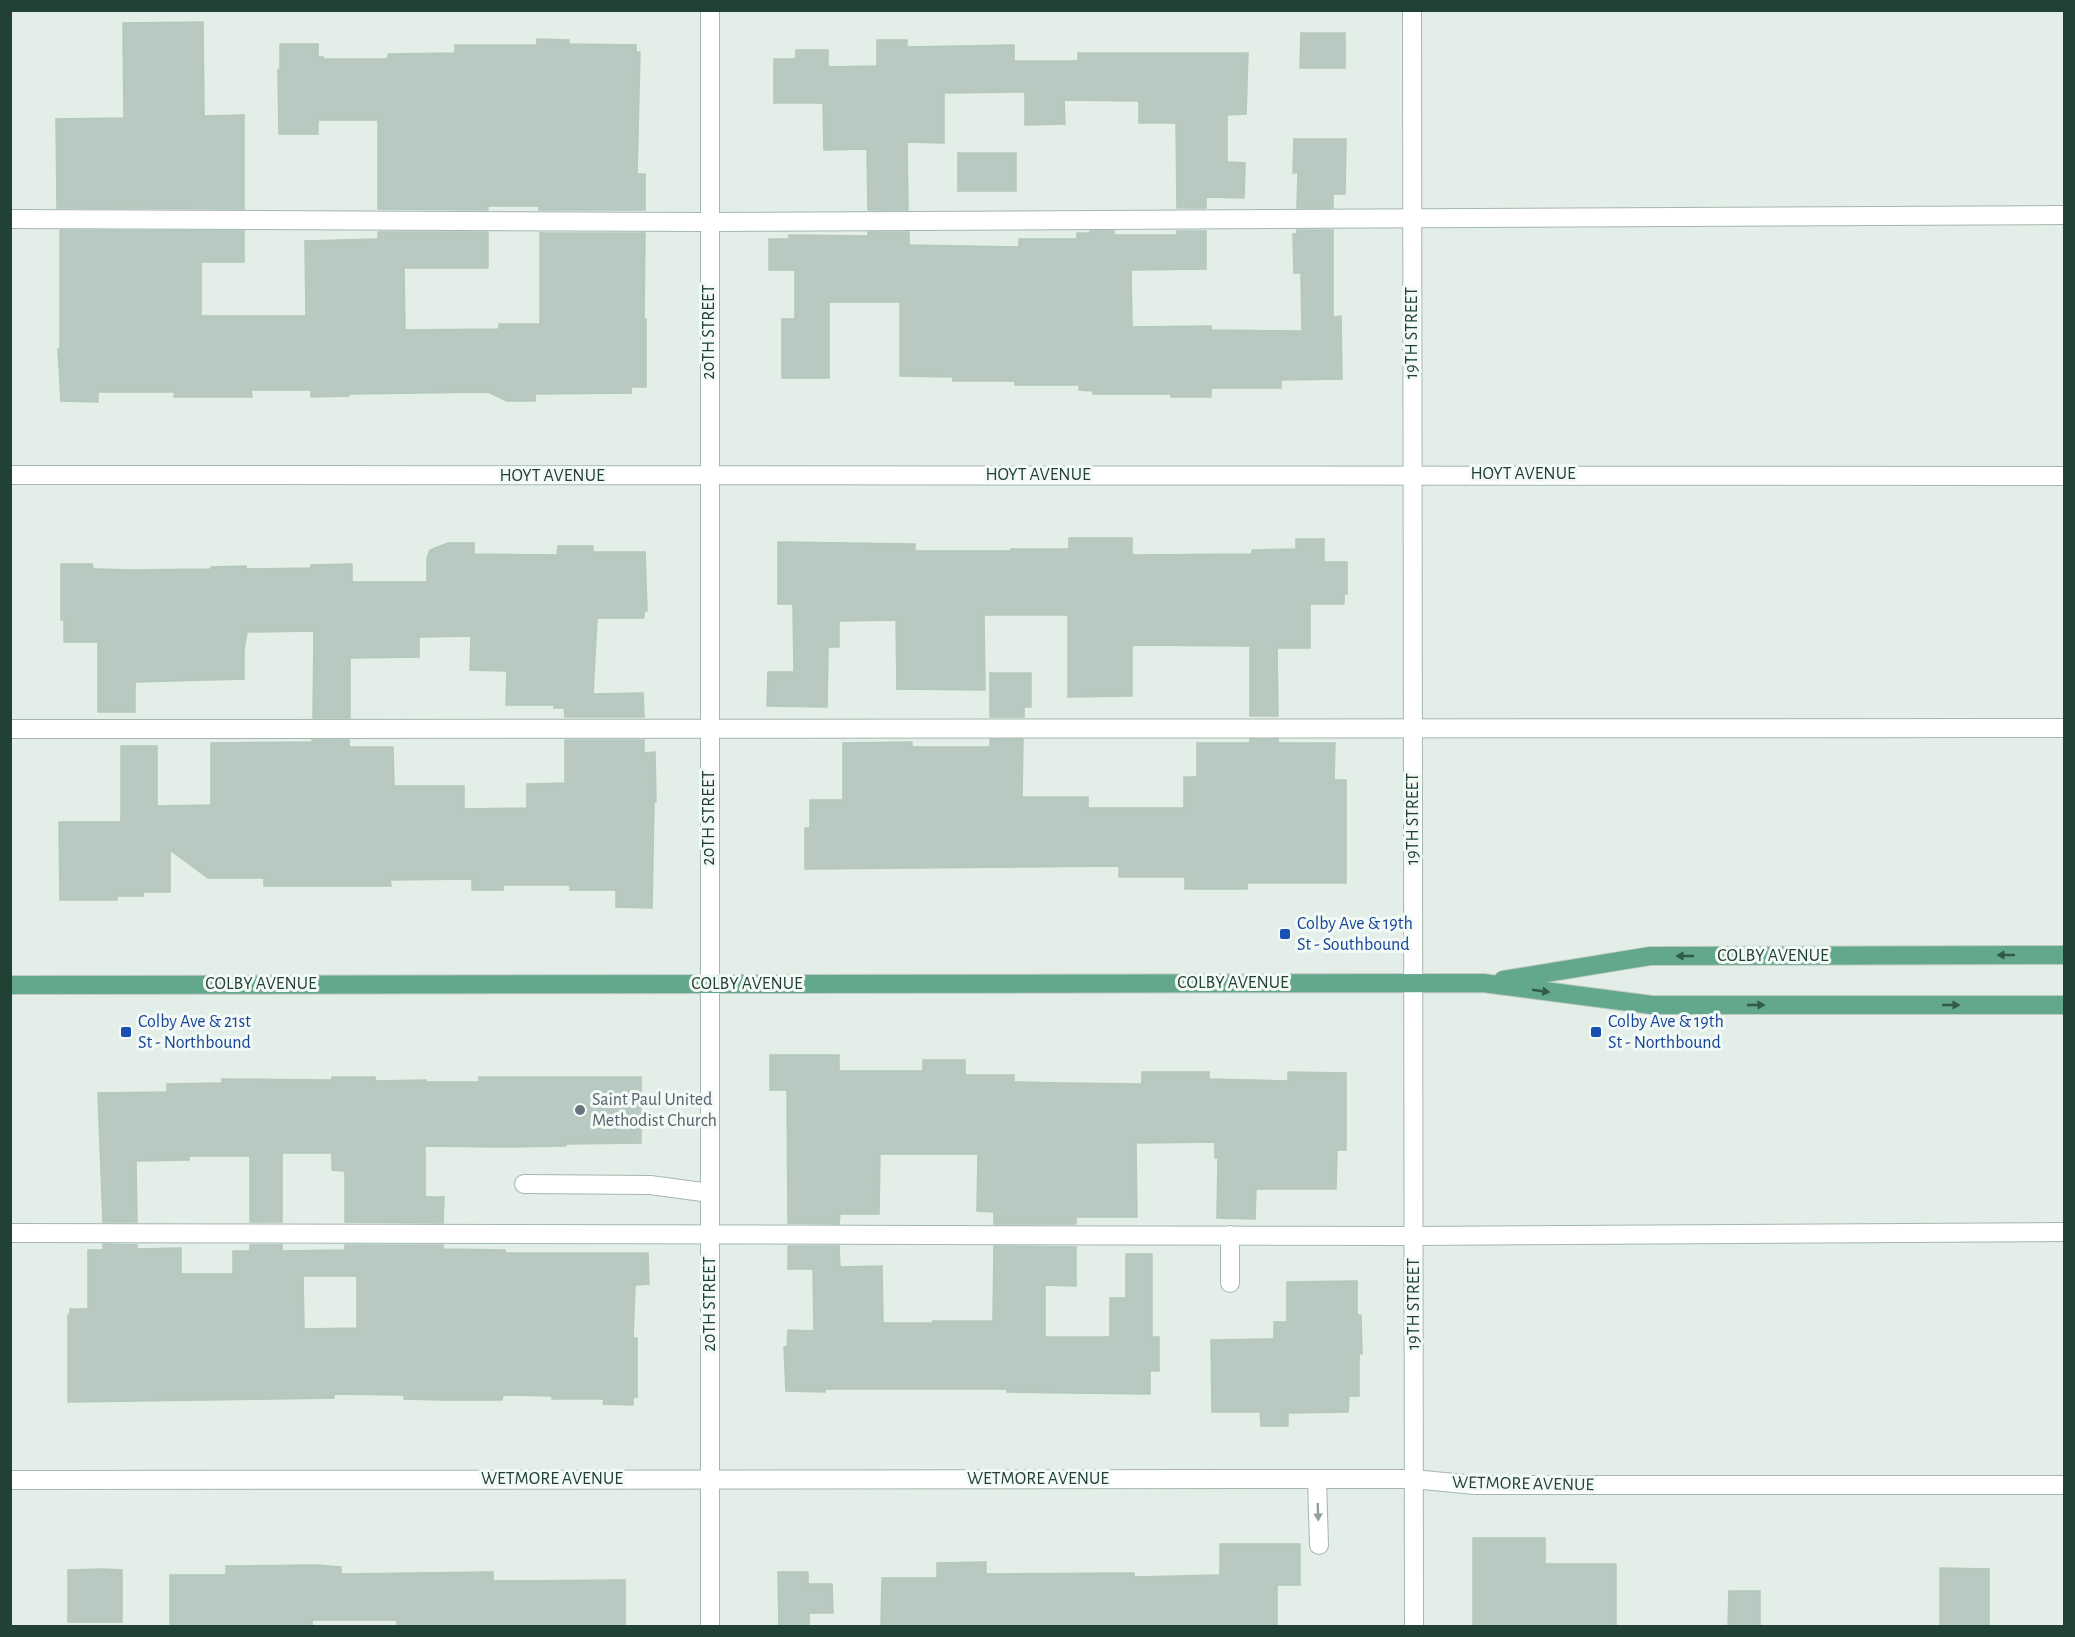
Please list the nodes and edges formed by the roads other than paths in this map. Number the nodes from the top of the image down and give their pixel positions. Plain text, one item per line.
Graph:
1 (710, 10) edge
2 (1412, 10) edge
3 (2064, 215) edge
4 (10, 219) edge
5 (1412, 219) junction
6 (709, 222) junction
7 (1412, 473) junction
8 (10, 475) edge
9 (709, 476) junction
10 (2064, 476) edge
11 (1413, 726) junction
12 (2064, 728) edge
13 (10, 729) edge
14 (709, 729) junction
15 (2064, 955) edge
16 (1413, 983) junction
17 (1483, 983) junction
18 (709, 984) junction
19 (10, 985) edge
20 (2064, 1005) edge
21 (524, 1184) dead end
22 (710, 1193) junction
23 (2064, 1232) edge
24 (10, 1233) edge
25 (709, 1235) junction
26 (1230, 1235) junction
27 (1414, 1236) junction
28 (1230, 1283) dead end
29 (10, 1479) edge
30 (710, 1479) junction
31 (1413, 1479) junction
32 (1317, 1480) junction
33 (2064, 1485) edge
34 (1319, 1545) dead end
35 (710, 1626) edge
36 (1414, 1626) edge

1 - 6 street, 20TH STREET
2 - 5 street, 19TH STREET
3 - 5 street
4 - 6 street
5 - 6 street
5 - 7 street, 19TH STREET
6 - 9 street, 20TH STREET
7 - 9 street, HOYT AVENUE
7 - 10 street, HOYT AVENUE
7 - 11 street, 19TH STREET
8 - 9 street, HOYT AVENUE
9 - 14 street, 20TH STREET
11 - 12 street
11 - 14 street
11 - 16 street, 19TH STREET
13 - 14 street
14 - 18 street, 20TH STREET
15 -> 17 main road, COLBY AVENUE
16 - 17 main road, COLBY AVENUE
16 - 18 main road, COLBY AVENUE
16 - 27 street, 19TH STREET
17 -> 20 main road, COLBY AVENUE
18 - 19 main road, COLBY AVENUE
18 - 22 street, 20TH STREET
21 - 22 street
22 - 25 street, 20TH STREET
23 - 27 street
24 - 25 street
25 - 26 street
25 - 30 street, 20TH STREET
26 - 27 street
26 - 28 street
27 - 31 street, 19TH STREET
29 - 30 street, WETMORE AVENUE
30 - 32 street, WETMORE AVENUE
30 - 35 street, 20TH STREET
31 - 32 street, WETMORE AVENUE
31 - 33 street, WETMORE AVENUE
31 - 36 street, 19TH STREET
32 -> 34 street

